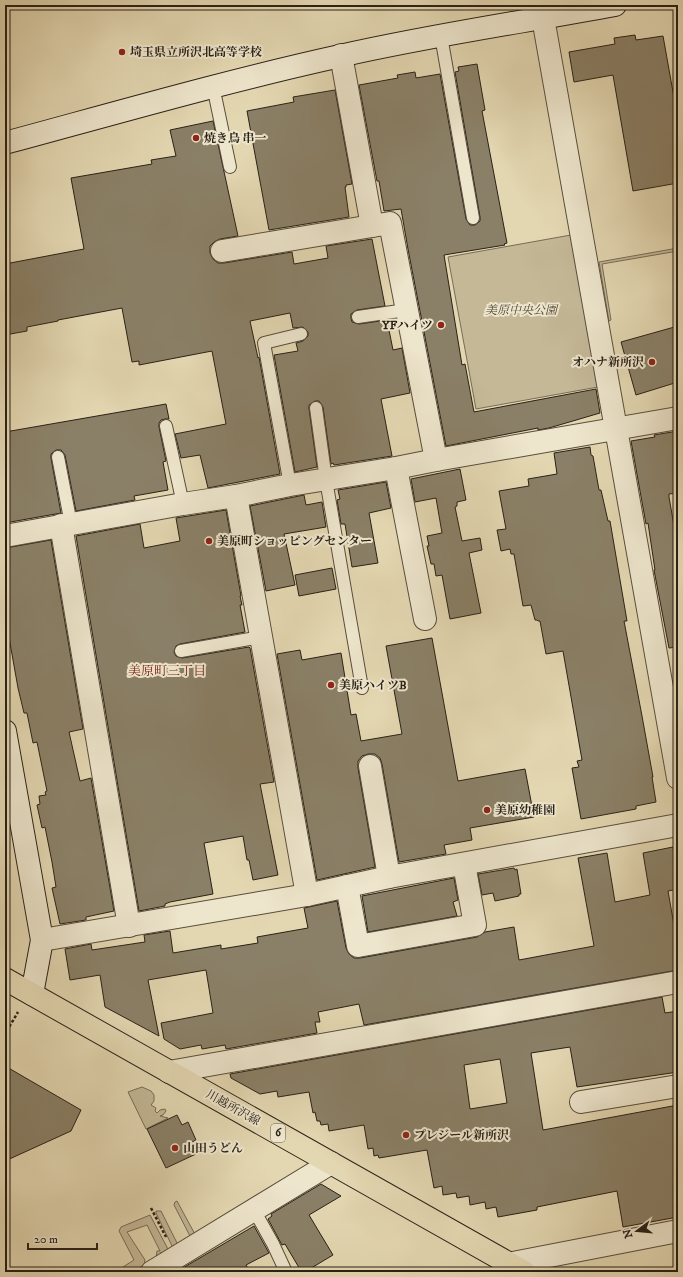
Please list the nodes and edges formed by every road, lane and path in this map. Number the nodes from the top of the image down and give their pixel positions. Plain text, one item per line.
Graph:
1 (615, 5) edge
2 (542, 18) junction
3 (441, 36) junction
4 (341, 55) junction
5 (213, 86) junction
6 (5, 143) edge
7 (230, 167) dead end
8 (472, 218) dead end
9 (372, 226) junction
10 (222, 251) dead end
11 (406, 310) junction
12 (358, 318) dead end
13 (301, 334) dead end
14 (316, 408) dead end
15 (678, 418) edge
16 (166, 426) dead end
17 (616, 429) junction
18 (58, 458) dead end
19 (436, 460) junction
20 (396, 468) junction
21 (326, 480) junction
22 (290, 485) junction
23 (236, 496) junction
24 (183, 504) junction
25 (66, 525) junction
26 (5, 536) edge
27 (425, 619) dead end
28 (261, 638) junction
29 (181, 651) dead end
30 (362, 688) dead end
31 (5, 731) edge
32 (370, 766) dead end
33 (678, 778) edge
34 (678, 825) edge
35 (464, 864) junction
36 (389, 877) junction
37 (347, 886) junction
38 (307, 895) junction
39 (129, 926) junction
40 (42, 940) junction
41 (5, 980) edge
42 (678, 982) edge
43 (32, 994) junction
44 (18, 1012) dead end
45 (5, 1041) edge
46 (169, 1072) junction
47 (678, 1086) edge
48 (581, 1102) dead end
49 (331, 1163) junction
50 (151, 1208) dead end
51 (254, 1210) junction
52 (678, 1231) edge
53 (168, 1241) dead end
54 (516, 1268) edge
55 (163, 1269) edge
56 (286, 1272) edge

1 - 2 street
2 - 3 street
2 - 17 street
3 - 4 street
3 - 8 lane
4 - 5 street
4 - 9 street
5 - 6 street
5 - 7 lane
9 - 10 street
9 - 11 street
11 - 12 lane
11 - 19 street
13 - 22 lane
14 - 21 lane
15 - 17 street
16 - 24 lane
17 - 19 street
17 - 33 street
18 - 25 lane
19 - 20 street
20 - 21 street
20 - 27 street
21 - 22 street
21 - 30 lane
22 - 23 street
23 - 24 street
23 - 28 street
24 - 25 street
25 - 26 street
25 - 39 street
28 - 29 lane
28 - 38 street
31 - 40 street
32 - 36 street
34 - 35 street
35 - 36 street
35 - 37 street
36 - 37 street
37 - 38 street
38 - 39 street
39 - 40 street
40 - 43 street
41 - 43 main road, 川越所沢線 / 6
42 - 46 street
43 - 46 main road, 川越所沢線 / 6
44 - 45 path
46 - 49 main road, 川越所沢線 / 6
47 - 48 street
49 - 51 street
49 - 54 main road, 川越所沢線 / 6
50 - 53 path
51 - 55 street
51 - 56 lane
52 - 54 street

